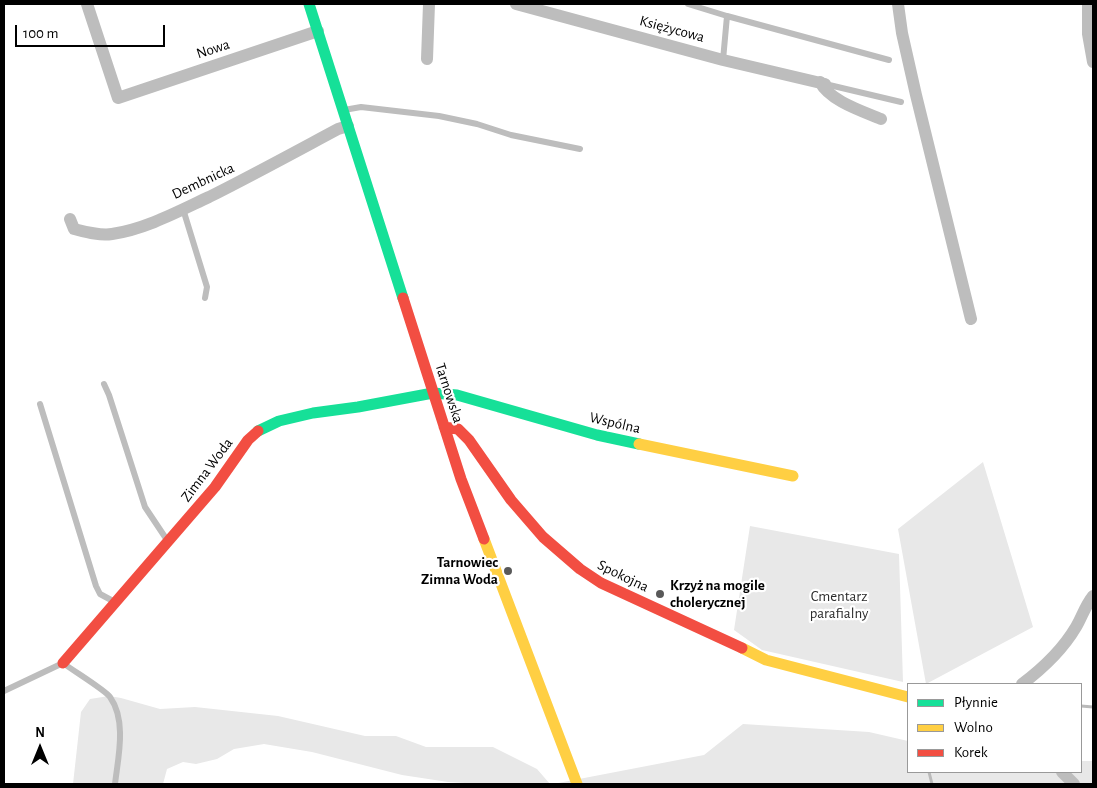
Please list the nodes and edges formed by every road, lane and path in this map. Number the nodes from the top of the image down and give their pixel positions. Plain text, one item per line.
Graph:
1 (86, 4) edge
2 (310, 4) edge
3 (429, 4) edge
4 (516, 4) edge
5 (688, 4) edge
6 (898, 4) edge
7 (1088, 4) edge
8 (727, 16) junction
9 (318, 31) junction
10 (427, 59) dead end
11 (723, 60) junction
12 (889, 60) dead end
13 (1093, 62) edge
14 (823, 83) junction
15 (901, 102) dead end
16 (343, 110) junction
17 (881, 118) dead end
18 (348, 126) junction
19 (580, 149) dead end
20 (183, 210) junction
21 (70, 219) dead end
22 (205, 298) dead end
23 (972, 319) dead end
24 (104, 384) dead end
25 (433, 393) junction
26 (40, 404) dead end
27 (444, 427) junction
28 (793, 476) dead end
29 (168, 541) junction
30 (1093, 596) edge
31 (114, 602) junction
32 (62, 664) junction
33 (1023, 683) edge
34 (4, 691) edge
35 (904, 696) edge
36 (1063, 773) edge
37 (114, 784) edge
38 (577, 784) edge
39 (1074, 784) edge

1 - 9 street, Nowa
2 - 9 street, Tarnowska
3 - 10 street
4 - 11 street, Księżycowa
5 - 8 lane
6 - 23 street
7 - 13 street
8 - 11 lane
8 - 12 lane
9 - 16 street, Tarnowska
11 - 14 street, Księżycowa
14 - 15 lane
14 - 17 street, Księżycowa
16 - 18 street, Tarnowska
16 - 19 lane
18 - 20 street, Dembnicka
18 - 25 street, Tarnowska
20 - 21 street, Dembnicka
20 - 22 lane
24 - 29 lane
25 - 27 street, Tarnowska
25 - 28 street, Wspólna
25 - 29 street, Zimna Woda
26 - 31 lane
27 - 35 street, Spokojna
27 - 38 street, Tarnowska
29 - 31 street, Zimna Woda
30 - 33 street
31 - 32 street, Zimna Woda
32 - 34 lane
32 - 37 lane
36 - 39 street

